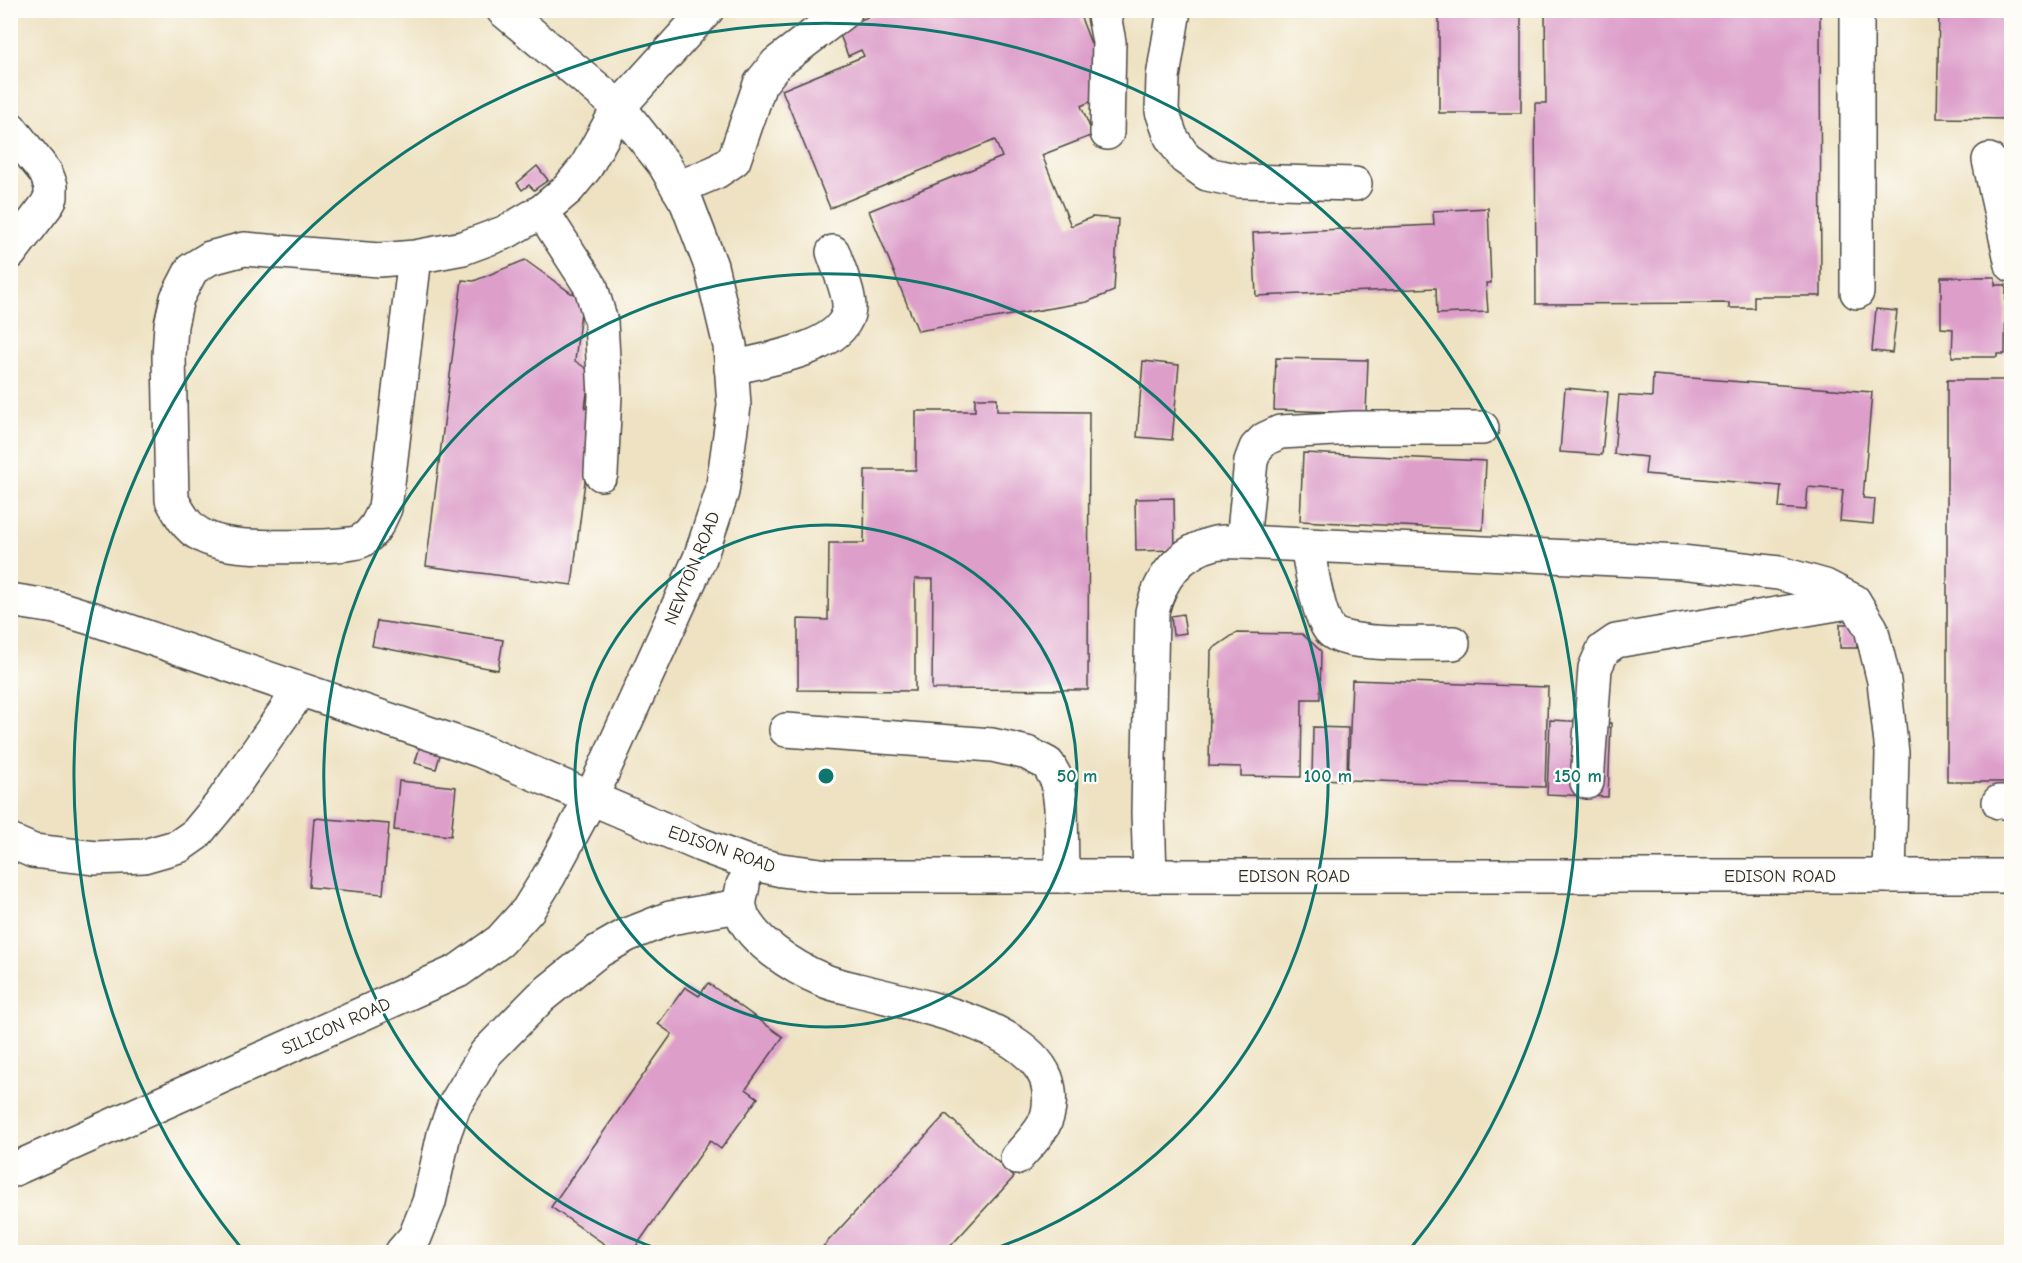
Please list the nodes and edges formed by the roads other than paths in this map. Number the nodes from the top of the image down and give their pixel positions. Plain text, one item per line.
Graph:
1 (503, 10) edge
2 (707, 10) edge
3 (846, 10) edge
4 (1103, 10) edge
5 (1174, 10) edge
6 (1857, 10) edge
7 (619, 107) junction
8 (10, 128) edge
9 (1107, 133) dead end
10 (1989, 160) dead end
11 (1355, 184) dead end
12 (678, 188) junction
13 (542, 211) junction
14 (832, 252) dead end
15 (10, 254) edge
16 (416, 257) junction
17 (2012, 265) edge
18 (1857, 292) dead end
19 (731, 368) junction
20 (1482, 428) dead end
21 (601, 474) dead end
22 (1243, 542) junction
23 (1307, 545) junction
24 (10, 600) edge
25 (1854, 601) junction
26 (1453, 643) dead end
27 (300, 690) junction
28 (786, 730) dead end
29 (1587, 782) dead end
30 (591, 798) junction
31 (10, 841) edge
32 (747, 862) junction
33 (1062, 876) junction
34 (1150, 876) junction
35 (1889, 876) junction
36 (2012, 876) edge
37 (739, 906) junction
38 (1017, 1158) dead end
39 (10, 1171) edge
40 (402, 1252) edge

1 - 7 lane, NEWTON ROAD
2 - 7 lane
3 - 12 lane
4 - 9 lane
5 - 11 lane
6 - 18 lane
7 - 12 lane, NEWTON ROAD
7 - 13 lane
8 - 15 lane
10 - 17 lane
12 - 19 lane, NEWTON ROAD
13 - 16 lane
13 - 21 lane
14 - 19 lane
16 - 16 lane
19 - 30 lane, NEWTON ROAD
20 - 22 lane
22 - 23 lane
22 - 34 lane
23 - 25 lane
23 - 26 lane
24 - 27 lane, EDISON ROAD
25 - 29 lane
25 - 35 lane
27 - 30 lane, EDISON ROAD
27 - 31 lane
28 - 33 lane
30 - 32 lane, EDISON ROAD
30 - 39 lane, SILICON ROAD
32 - 33 lane, EDISON ROAD
32 - 37 lane
33 - 34 lane, EDISON ROAD
34 - 35 lane, EDISON ROAD
35 - 36 lane, EDISON ROAD
37 - 38 lane
37 - 40 lane

